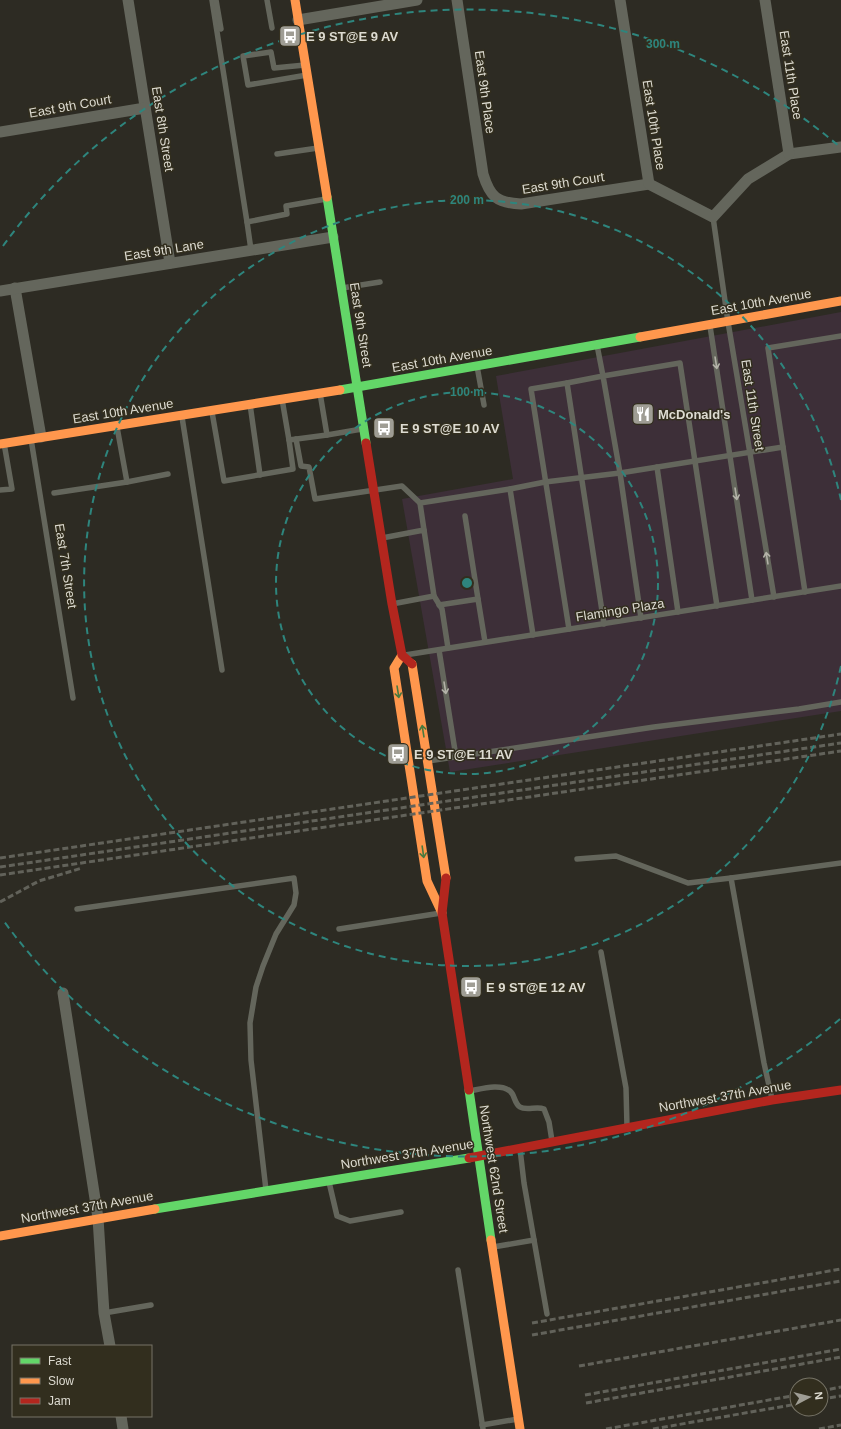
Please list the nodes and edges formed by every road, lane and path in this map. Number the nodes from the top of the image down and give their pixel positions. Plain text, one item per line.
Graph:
1 (128, 0) edge
2 (212, 0) edge
3 (216, 0) edge
4 (267, 0) edge
5 (295, 0) edge
6 (417, 0) edge
7 (457, 0) edge
8 (620, 0) edge
9 (765, 0) edge
10 (298, 20) junction
11 (272, 28) dead end
12 (221, 29) dead end
13 (305, 65) junction
14 (307, 75) junction
15 (145, 108) junction
16 (0, 132) edge
17 (841, 147) edge
18 (318, 148) junction
19 (277, 154) dead end
20 (789, 154) junction
21 (649, 184) junction
22 (487, 187) joint
23 (327, 199) junction
24 (713, 217) junction
25 (247, 222) junction
26 (333, 237) junction
27 (251, 250) junction
28 (170, 263) junction
29 (380, 282) dead end
30 (15, 288) junction
31 (342, 288) junction
32 (0, 291) edge
33 (841, 301) edge
34 (728, 322) junction
35 (710, 325) junction
36 (841, 336) edge
37 (597, 345) junction
38 (477, 366) junction
39 (603, 376) junction
40 (567, 383) junction
41 (358, 387) junction
42 (320, 393) junction
43 (282, 399) junction
44 (250, 404) junction
45 (484, 405) dead end
46 (212, 410) junction
47 (182, 414) junction
48 (117, 425) junction
49 (365, 429) junction
50 (327, 435) junction
51 (36, 438) junction
52 (293, 440) junction
53 (2, 443) edge
54 (783, 447) junction
55 (750, 452) junction
56 (730, 456) junction
57 (695, 461) junction
58 (657, 467) junction
59 (620, 473) junction
60 (168, 474) dead end
61 (260, 475) junction
62 (582, 477) junction
63 (127, 482) junction
64 (545, 482) junction
65 (374, 489) junction
66 (510, 489) junction
67 (0, 490) edge
68 (54, 493) dead end
69 (420, 503) junction
70 (465, 516) dead end
71 (424, 530) junction
72 (382, 538) junction
73 (841, 586) edge
74 (805, 592) junction
75 (434, 596) junction
76 (774, 597) junction
77 (478, 599) junction
78 (752, 600) junction
79 (392, 604) junction
80 (439, 605) junction
81 (717, 606) junction
82 (678, 612) junction
83 (641, 618) junction
84 (604, 624) junction
85 (569, 629) junction
86 (533, 635) junction
87 (485, 642) junction
88 (448, 648) junction
89 (439, 650) junction
90 (402, 655) junction
91 (222, 670) dead end
92 (73, 698) dead end
93 (841, 702) edge
94 (456, 757) junction
95 (428, 761) junction
96 (436, 811) joint
97 (577, 859) dead end
98 (841, 863) edge
99 (731, 878) junction
100 (77, 909) dead end
101 (442, 913) junction
102 (339, 929) dead end
103 (602, 952) dead end
104 (63, 993) dead end
105 (841, 1090) edge
106 (469, 1091) junction
107 (772, 1100) junction
108 (627, 1128) junction
109 (552, 1142) junction
110 (520, 1148) junction
111 (479, 1156) junction
112 (328, 1180) junction
113 (266, 1191) junction
114 (401, 1212) dead end
115 (98, 1218) junction
116 (0, 1236) edge
117 (534, 1240) junction
118 (493, 1247) junction
119 (458, 1270) dead end
120 (151, 1305) dead end
121 (104, 1313) junction
122 (547, 1314) dead end
123 (110, 1345) edge
124 (121, 1417) edge
125 (519, 1419) junction
126 (483, 1427) edge
127 (123, 1429) edge
128 (520, 1429) edge

1 - 15 street, East 8th Street
2 - 25 lane
3 - 12 lane
4 - 11 lane
5 - 10 main road, East 9th Street
6 - 10 street
7 - 22 street, East 9th Place
8 - 21 street, East 10th Place
9 - 20 street, East 11th Place
10 - 13 main road, East 9th Street
13 - 14 main road, East 9th Street
13 - 14 lane
14 - 18 main road, East 9th Street
15 - 16 street, East 9th Court
15 - 28 street, East 8th Street
17 - 20 street
18 - 19 lane
18 - 23 main road, East 9th Street
20 - 24 street
21 - 22 street, East 9th Court
21 - 24 street, East 10th Place
23 - 25 lane
23 - 26 main road, East 9th Street
24 - 34 lane, East 11th Street
25 - 27 lane
26 - 27 street, East 9th Lane
26 - 31 main road, East 9th Street
27 - 28 street, East 9th Lane
28 - 30 street, East 9th Lane
29 - 31 lane
30 - 32 street, East 9th Lane
30 - 51 street, East 7th Street
31 - 41 main road, East 9th Street
33 - 34 main road, East 10th Avenue
34 - 35 main road, East 10th Avenue
34 - 55 lane, East 11th Street
35 - 37 main road, East 10th Avenue
35 -> 56 lane
36 - 54 lane
37 - 38 main road, East 10th Avenue
37 - 39 lane
38 - 41 main road, East 10th Avenue
38 - 45 lane
39 - 40 lane
39 - 57 lane
39 - 59 lane
40 - 62 lane
40 - 64 lane
41 - 42 main road, East 10th Avenue
41 - 49 main road, East 9th Street
42 - 43 main road, East 10th Avenue
42 - 50 lane
43 - 44 main road, East 10th Avenue
43 - 52 lane
44 - 46 main road, East 10th Avenue
44 - 61 lane
46 - 47 main road, East 10th Avenue
46 - 61 lane
47 - 48 main road, East 10th Avenue
47 - 91 lane
48 - 51 main road, East 10th Avenue
48 - 63 lane
49 - 50 lane
49 - 65 main road, East 9th Street
50 - 52 lane
51 - 53 main road, East 10th Avenue
51 - 92 lane, East 7th Street
52 - 61 lane
52 - 65 lane
53 - 67 lane
54 - 55 lane
54 - 74 lane
55 - 56 lane
76 -> 55 lane, East 11th Street
56 - 57 lane
56 -> 78 lane
57 - 58 lane
57 - 81 lane
58 - 59 lane
58 - 82 lane
59 - 62 lane
59 - 83 lane
60 - 63 lane
62 - 64 lane
62 - 84 lane
63 - 68 lane
64 - 66 lane
64 - 85 lane
65 - 69 lane
65 - 72 main road, East 9th Street
66 - 69 lane
66 - 86 lane
69 - 71 lane
70 - 77 lane
71 - 72 lane
71 - 75 lane
72 - 79 main road, East 9th Street
73 - 74 lane, Flamingo Plaza
74 - 76 lane, Flamingo Plaza
75 - 79 lane
75 - 80 lane
76 - 78 lane, Flamingo Plaza
77 - 80 lane
77 - 87 lane
78 - 81 lane, Flamingo Plaza
79 - 90 main road, East 9th Street
80 - 88 lane
81 - 82 lane, Flamingo Plaza
82 - 83 lane, Flamingo Plaza
83 - 84 lane, Flamingo Plaza
84 - 85 lane, Flamingo Plaza
85 - 86 lane, Flamingo Plaza
86 - 87 lane, Flamingo Plaza
87 - 88 lane, Flamingo Plaza
88 - 89 lane, Flamingo Plaza
89 - 90 lane, Flamingo Plaza
89 -> 94 lane
95 -> 90 main road, East 9th Street
90 -> 101 main road, Northwest 62nd Street
93 - 94 lane
94 - 95 lane
95 - 96 main road, East 9th Street
96 - 101 main road, Northwest 62nd Street
97 - 99 lane
98 - 99 lane
99 - 107 lane
100 - 113 lane
101 - 102 lane
101 - 106 main road, Northwest 62nd Street
103 - 108 lane
104 - 115 street
105 - 107 main road, Northwest 37th Avenue
106 - 109 lane
106 - 111 main road, Northwest 62nd Street
107 - 108 main road, Northwest 37th Avenue
108 - 109 main road, Northwest 37th Avenue
109 - 110 main road, Northwest 37th Avenue
110 - 111 main road, Northwest 37th Avenue
110 - 117 lane
111 - 112 main road, Northwest 37th Avenue
111 - 118 main road, Northwest 62nd Street
112 - 113 main road, Northwest 37th Avenue
112 - 114 lane
113 - 115 main road, Northwest 37th Avenue
115 - 116 main road, Northwest 37th Avenue
115 - 121 street
117 - 118 lane
117 - 122 lane
118 - 125 main road, Northwest 62nd Street
119 - 126 lane
120 - 121 lane
121 - 123 street
124 - 127 street
125 - 126 lane
125 - 128 main road, Northwest 62nd Street

